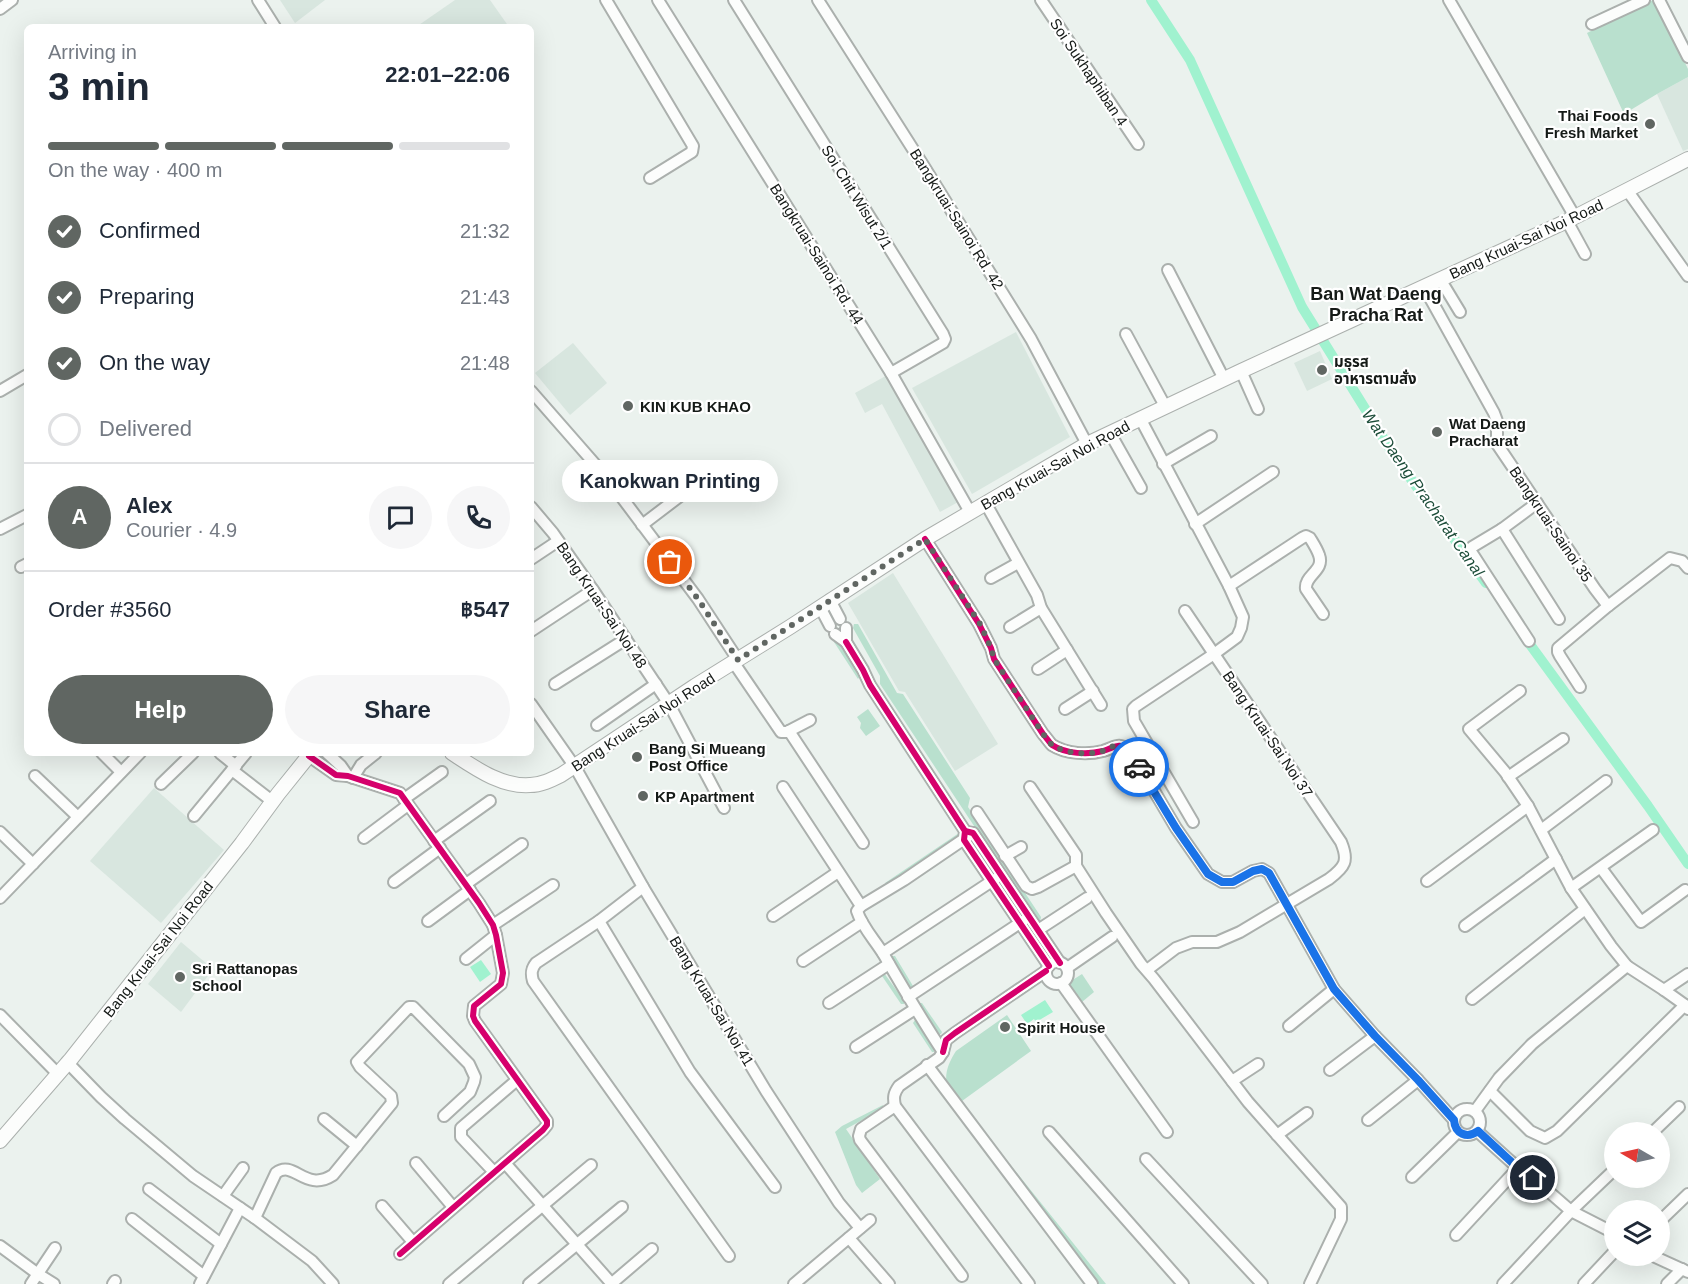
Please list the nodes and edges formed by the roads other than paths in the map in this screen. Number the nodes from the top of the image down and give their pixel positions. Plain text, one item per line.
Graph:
1 (12, 0) edge
2 (258, 0) edge
3 (606, 0) edge
4 (658, 0) edge
5 (734, 0) edge
6 (818, 0) edge
7 (1041, 0) edge
8 (1449, 0) edge
9 (1644, 0) edge
10 (1659, 0) edge
11 (0, 9) edge
12 (273, 24) edge
13 (1592, 24) dead end
14 (1688, 57) edge
15 (1138, 144) dead end
16 (1688, 159) edge
17 (650, 178) dead end
18 (1628, 190) junction
19 (1571, 219) junction
20 (1585, 254) dead end
21 (1168, 270) dead end
22 (1688, 276) edge
23 (1440, 279) junction
24 (1424, 287) junction
25 (1460, 312) dead end
26 (1126, 334) dead end
27 (1241, 370) junction
28 (891, 373) junction
29 (24, 377) edge
30 (1224, 379) junction
31 (0, 391) edge
32 (534, 394) edge
33 (1165, 406) junction
34 (1258, 409) dead end
35 (1140, 418) junction
36 (1110, 433) junction
37 (1211, 436) dead end
38 (1087, 444) junction
39 (1163, 464) junction
40 (1273, 472) dead end
41 (705, 477) dead end
42 (1141, 488) dead end
43 (1537, 503) junction
44 (986, 504) junction
45 (534, 511) edge
46 (970, 512) junction
47 (24, 516) edge
48 (1195, 524) junction
49 (642, 525) junction
50 (0, 529) edge
51 (1502, 529) junction
52 (925, 539) junction
53 (558, 541) junction
54 (534, 557) edge
55 (1018, 563) junction
56 (1688, 568) edge
57 (991, 578) dead end
58 (1229, 586) junction
59 (594, 590) junction
60 (825, 604) junction
61 (1608, 606) junction
62 (1041, 608) junction
63 (1185, 611) dead end
64 (1323, 614) dead end
65 (1559, 619) dead end
66 (1010, 627) dead end
67 (534, 629) edge
68 (626, 639) junction
69 (1529, 641) dead end
70 (846, 642) junction
71 (1068, 650) junction
72 (1214, 654) junction
73 (736, 662) junction
74 (1038, 669) dead end
75 (555, 684) dead end
76 (656, 684) junction
77 (1580, 687) dead end
78 (1093, 691) junction
79 (1520, 691) dead end
80 (669, 704) junction
81 (1101, 705) dead end
82 (534, 709) edge
83 (1065, 709) dead end
84 (810, 720) dead end
85 (597, 725) dead end
86 (789, 731) junction
87 (1563, 739) dead end
88 (105, 756) edge
89 (137, 756) edge
90 (190, 756) edge
91 (223, 756) edge
92 (244, 756) edge
93 (308, 756) edge
94 (312, 756) edge
95 (330, 756) edge
96 (372, 756) edge
97 (457, 756) edge
98 (575, 767) junction
99 (234, 768) junction
100 (121, 772) junction
101 (442, 772) dead end
102 (34, 776) dead end
103 (350, 777) junction
104 (1508, 777) junction
105 (1606, 781) dead end
106 (161, 784) dead end
107 (1030, 787) dead end
108 (783, 788) dead end
109 (272, 801) junction
110 (490, 801) dead end
111 (406, 802) junction
112 (1528, 806) junction
113 (724, 808) dead end
114 (977, 812) dead end
115 (194, 816) dead end
116 (78, 817) junction
117 (1193, 822) dead end
118 (1541, 830) junction
119 (1653, 830) dead end
120 (0, 832) edge
121 (967, 834) junction
122 (364, 838) dead end
123 (863, 843) dead end
124 (522, 844) dead end
125 (437, 845) junction
126 (1021, 847) dead end
127 (1005, 856) junction
128 (1556, 859) junction
129 (33, 864) junction
130 (1076, 866) junction
131 (1601, 868) junction
132 (838, 872) junction
133 (1002, 875) junction
134 (1427, 881) dead end
135 (394, 882) dead end
136 (991, 882) junction
137 (553, 885) dead end
138 (468, 887) junction
139 (643, 887) junction
140 (1572, 888) junction
141 (1685, 890) dead end
142 (0, 898) edge
143 (1087, 898) dead end
144 (1286, 905) junction
145 (861, 906) junction
146 (1585, 909) junction
147 (773, 916) dead end
148 (1030, 916) junction
149 (428, 921) dead end
150 (599, 921) junction
151 (862, 922) junction
152 (1019, 923) junction
153 (1465, 927) dead end
154 (495, 930) junction
155 (1038, 930) junction
156 (1112, 937) dead end
157 (883, 953) junction
158 (466, 959) dead end
159 (803, 961) dead end
160 (889, 964) junction
161 (1063, 965) junction
162 (1627, 966) junction
163 (1047, 969) junction
164 (1147, 970) junction
165 (1688, 974) edge
166 (1061, 983) junction
167 (1334, 989) junction
168 (1664, 990) junction
169 (908, 997) junction
170 (1472, 999) dead end
171 (829, 1003) dead end
172 (1686, 1007) edge
173 (915, 1009) junction
174 (0, 1015) edge
175 (1289, 1026) dead end
176 (1375, 1036) junction
177 (856, 1047) dead end
178 (943, 1052) junction
179 (67, 1062) junction
180 (1258, 1064) dead end
181 (927, 1065) junction
182 (1330, 1070) dead end
183 (57, 1073) junction
184 (517, 1080) junction
185 (1418, 1080) junction
186 (1232, 1081) junction
187 (1490, 1091) junction
188 (895, 1106) junction
189 (1679, 1107) dead end
190 (1475, 1111) junction
191 (1307, 1113) dead end
192 (444, 1116) dead end
193 (324, 1119) dead end
194 (1368, 1120) dead end
195 (1454, 1120) junction
196 (1663, 1122) edge
197 (1478, 1131) junction
198 (1049, 1132) dead end
199 (1167, 1132) dead end
200 (1458, 1132) junction
201 (1277, 1135) junction
202 (0, 1141) edge
203 (357, 1146) junction
204 (1146, 1159) dead end
205 (416, 1163) dead end
206 (505, 1163) junction
207 (591, 1165) dead end
208 (243, 1167) dead end
209 (1518, 1168) junction
210 (494, 1172) junction
211 (1412, 1177) dead end
212 (1604, 1180) edge
213 (776, 1187) dead end
214 (150, 1189) dead end
215 (1688, 1194) edge
216 (223, 1196) junction
217 (541, 1205) junction
218 (382, 1206) dead end
219 (453, 1207) junction
220 (622, 1207) dead end
221 (240, 1208) junction
222 (1571, 1211) junction
223 (1670, 1211) edge
224 (255, 1218) junction
225 (132, 1219) dead end
226 (870, 1220) dead end
227 (860, 1228) junction
228 (1604, 1228) edge
229 (1456, 1235) dead end
230 (849, 1238) junction
231 (413, 1242) junction
232 (221, 1244) junction
233 (577, 1245) junction
234 (0, 1246) edge
235 (56, 1248) dead end
236 (652, 1249) dead end
237 (400, 1254) dead end
238 (729, 1256) dead end
239 (1604, 1263) edge
240 (1670, 1264) edge
241 (1685, 1271) edge
242 (38, 1274) junction
243 (962, 1276) dead end
244 (202, 1280) edge
245 (801, 1282) edge
246 (31, 1284) edge
247 (54, 1284) edge
248 (333, 1284) edge
249 (449, 1284) edge
250 (529, 1284) edge
251 (612, 1284) edge
252 (888, 1284) edge
253 (1029, 1284) edge
254 (1092, 1284) edge
255 (1183, 1284) edge
256 (1262, 1284) edge
257 (1310, 1284) edge
258 (1503, 1284) edge
259 (1584, 1284) edge
260 (1667, 1284) edge

1 - 11 street
2 - 12 street
3 - 17 street
4 - 28 street, Bangkruai-Sainoi Rd. 44
5 - 28 street, Soi Chit Wisut 2/1
6 - 38 street, Bangkruai-Sainoi Rd. 42
7 - 15 street, Soi Sukhaphiban 4
8 - 19 street
9 - 13 street
10 - 14 street
16 - 18 main road, Bang Kruai-Sai Noi Road
18 - 19 main road, Bang Kruai-Sai Noi Road
18 - 22 street
19 - 20 street
19 - 23 main road, Bang Kruai-Sai Noi Road
21 - 30 street
23 - 24 main road, Bang Kruai-Sai Noi Road
23 - 25 street
24 - 27 main road, Bang Kruai-Sai Noi Road
24 - 43 street, Bangkruai-Sainoi 35
26 - 33 street
27 - 30 main road, Bang Kruai-Sai Noi Road
27 - 34 street
28 - 46 street, Bangkruai-Sainoi Rd. 44
29 - 31 street
30 - 33 main road, Bang Kruai-Sai Noi Road
32 - 49 street
33 - 35 main road, Bang Kruai-Sai Noi Road
35 - 36 main road, Bang Kruai-Sai Noi Road
35 - 39 street, Bang Kruai-Sai Noi 37
36 - 38 main road, Bang Kruai-Sai Noi Road
36 - 42 street
37 - 39 street
38 - 44 main road, Bang Kruai-Sai Noi Road
39 - 48 street, Bang Kruai-Sai Noi 37
40 - 48 street
41 - 49 street
43 - 51 street
43 - 61 street, Bangkruai-Sainoi 35
44 - 46 main road, Bang Kruai-Sai Noi Road
44 - 55 street
45 - 53 street, Bang Kruai-Sai Noi 48
46 - 52 main road, Bang Kruai-Sai Noi Road
47 - 50 street
48 - 58 street, Bang Kruai-Sai Noi 37
49 - 73 street
51 - 65 street
51 - 69 street
52 - 60 main road, Bang Kruai-Sai Noi Road
52 - 144 street
53 - 54 street
53 - 59 street, Bang Kruai-Sai Noi 48
55 - 57 street
55 - 62 street
56 - 61 street
58 - 64 street
58 - 72 street, Bang Kruai-Sai Noi 37
59 - 67 street
59 - 68 street, Bang Kruai-Sai Noi 48
60 - 70 street
60 - 70 street
60 - 73 main road, Bang Kruai-Sai Noi Road
61 - 77 street
62 - 66 street
62 - 71 street
63 - 72 street
68 - 75 street
68 - 76 street, Bang Kruai-Sai Noi 48
70 - 121 street
71 - 74 street
71 - 78 street
72 - 117 street
72 - 144 street, Bang Kruai-Sai Noi 37
73 - 80 main road, Bang Kruai-Sai Noi Road
73 - 86 street
76 - 80 street, Bang Kruai-Sai Noi 48
76 - 85 street
78 - 81 street
78 - 83 street
79 - 104 street
80 - 98 main road, Bang Kruai-Sai Noi Road
80 - 113 street, Bang Kruai-Sai Noi 48
82 - 98 street, Bang Kruai-Sai Noi 41
84 - 86 street
86 - 123 street
87 - 104 street
88 - 100 street
89 - 100 street
90 - 106 street
91 - 99 street
92 - 99 street
93 - 109 main road, Bang Kruai-Sai Noi Road
94 - 103 street
95 - 103 street
96 - 103 street
97 - 98 main road, Bang Kruai-Sai Noi Road
98 - 139 street, Bang Kruai-Sai Noi 41
99 - 109 street
99 - 115 street
100 - 116 street
101 - 111 street
102 - 116 street
103 - 111 street
104 - 112 street
105 - 118 street
107 - 130 street
108 - 132 street
109 - 179 main road, Bang Kruai-Sai Noi Road
110 - 125 street
111 - 122 street
111 - 125 street
112 - 118 street
112 - 134 street
114 - 127 street
116 - 129 street
118 - 128 street
119 - 131 street
120 - 129 street
121 - 133 street
121 - 136 street
121 - 145 street
124 - 138 street
125 - 135 street
125 - 138 street
126 - 127 street
127 - 130 street
128 - 140 street
128 - 153 street
129 - 142 street
130 - 164 street
131 - 140 street
131 - 141 street
132 - 145 street
132 - 147 street
133 - 136 street
133 - 148 street
136 - 152 street
136 - 157 street
137 - 154 street
138 - 149 street
138 - 154 street
139 - 150 street
139 - 227 street, Bang Kruai-Sai Noi 41
140 - 146 street
143 - 155 street
144 - 164 street
144 - 167 street
145 - 151 street
146 - 162 street
146 - 170 street
148 - 152 street
148 - 155 street
150 - 213 street
150 - 238 street
151 - 157 street
151 - 159 street
152 - 163 street
152 - 169 street
154 - 158 street
154 - 184 street
155 - 161 street
156 - 161 street
157 - 160 street
160 - 169 street
160 - 171 street
161 - 163 street
161 - 166 street
162 - 168 street
162 - 187 street
163 - 166 street
163 - 178 street
164 - 186 street
165 - 168 street
166 - 199 street
167 - 175 street
167 - 176 street
168 - 172 street
169 - 173 street
172 - 187 street
173 - 177 street
173 - 178 street
174 - 183 street
176 - 182 street
176 - 185 street
178 - 181 street
179 - 183 main road, Bang Kruai-Sai Noi Road
179 - 216 street
180 - 186 street
181 - 188 street
181 - 254 street
183 - 202 main road, Bang Kruai-Sai Noi Road
184 - 206 street
184 - 210 street
185 - 194 street
185 - 195 street
186 - 201 street
187 - 190 street
188 - 243 street
188 - 253 street
189 - 196 street
190 - 195 street
190 - 197 street
191 - 201 street
192 - 203 street
193 - 203 street
195 - 200 street
197 - 200 street
197 - 209 street
198 - 255 street
200 - 211 street
201 - 257 street
203 - 224 street
204 - 256 street
205 - 219 street
206 - 210 street
206 - 217 street
207 - 217 street
208 - 216 street
209 - 222 street
209 - 229 street
210 - 219 street
212 - 222 street
214 - 232 street
215 - 223 street
216 - 221 street
217 - 233 street
217 - 249 street
218 - 231 street
219 - 231 street
220 - 233 street
221 - 224 street
221 - 232 street
222 - 228 street
222 - 258 street
224 - 248 street
225 - 244 street
226 - 227 street
227 - 230 street
230 - 245 street
230 - 252 street
231 - 237 street
232 - 244 street
233 - 250 street
233 - 251 street
234 - 242 street
235 - 242 street
236 - 251 street
239 - 259 street
240 - 241 street
241 - 260 street
242 - 246 street
242 - 247 street

